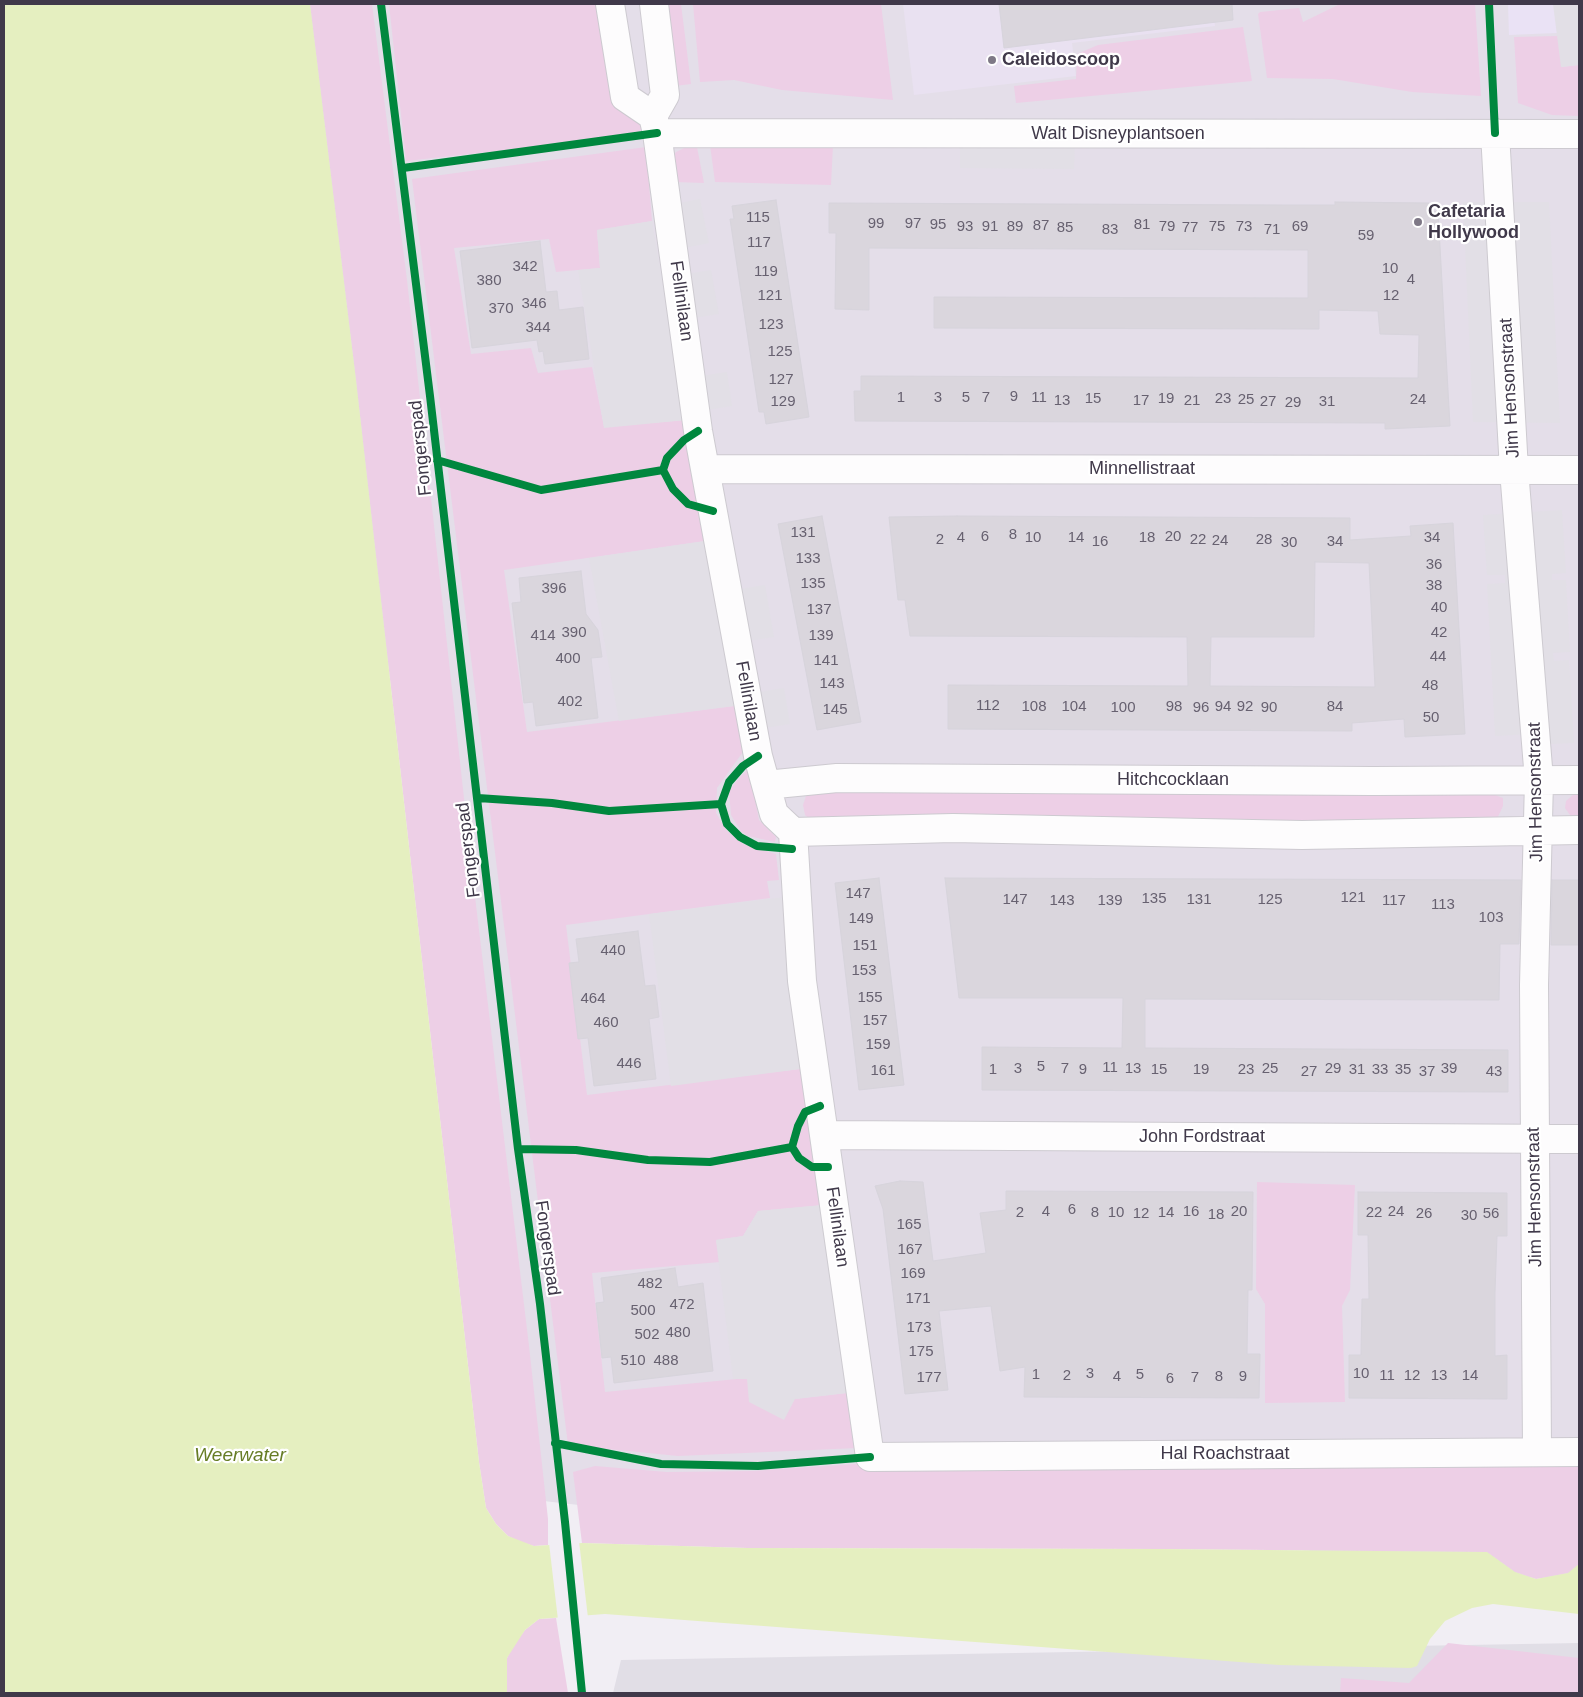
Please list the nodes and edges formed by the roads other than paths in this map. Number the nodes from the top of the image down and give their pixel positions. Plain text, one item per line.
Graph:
1 (610, 4) edge
2 (654, 4) edge
3 (655, 125) junction
4 (1495, 133) junction
5 (1579, 134) edge
6 (705, 469) junction
7 (1514, 470) junction
8 (1579, 470) edge
9 (1539, 780) junction
10 (1579, 780) edge
11 (766, 785) junction
12 (1539, 830) junction
13 (1579, 830) edge
14 (793, 832) junction
15 (825, 1134) junction
16 (1534, 1139) junction
17 (1579, 1139) edge
18 (1537, 1452) junction
19 (1579, 1452) edge
20 (870, 1457) joint

1 - 3 street
2 - 3 street
3 - 4 street, Walt Disneyplantsoen
3 - 6 street, Fellinilaan
4 - 5 street, Walt Disneyplantsoen
4 - 7 street, Jim Hensonstraat
6 - 7 street, Minnellistraat
6 - 11 street, Fellinilaan
7 - 8 street, Minnellistraat
7 - 9 street, Jim Hensonstraat
9 - 10 street, Hitchcocklaan
9 - 11 street, Hitchcocklaan
9 - 12 street, Jim Hensonstraat
11 - 14 street, Fellinilaan
12 - 13 street
12 - 14 street
12 - 16 street, Jim Hensonstraat
14 - 15 street, Fellinilaan
15 - 16 street, John Fordstraat
15 - 20 street, Fellinilaan
16 - 17 street, John Fordstraat
16 - 18 street, Jim Hensonstraat
18 - 19 street, Hal Roachstraat
18 - 20 street, Hal Roachstraat

